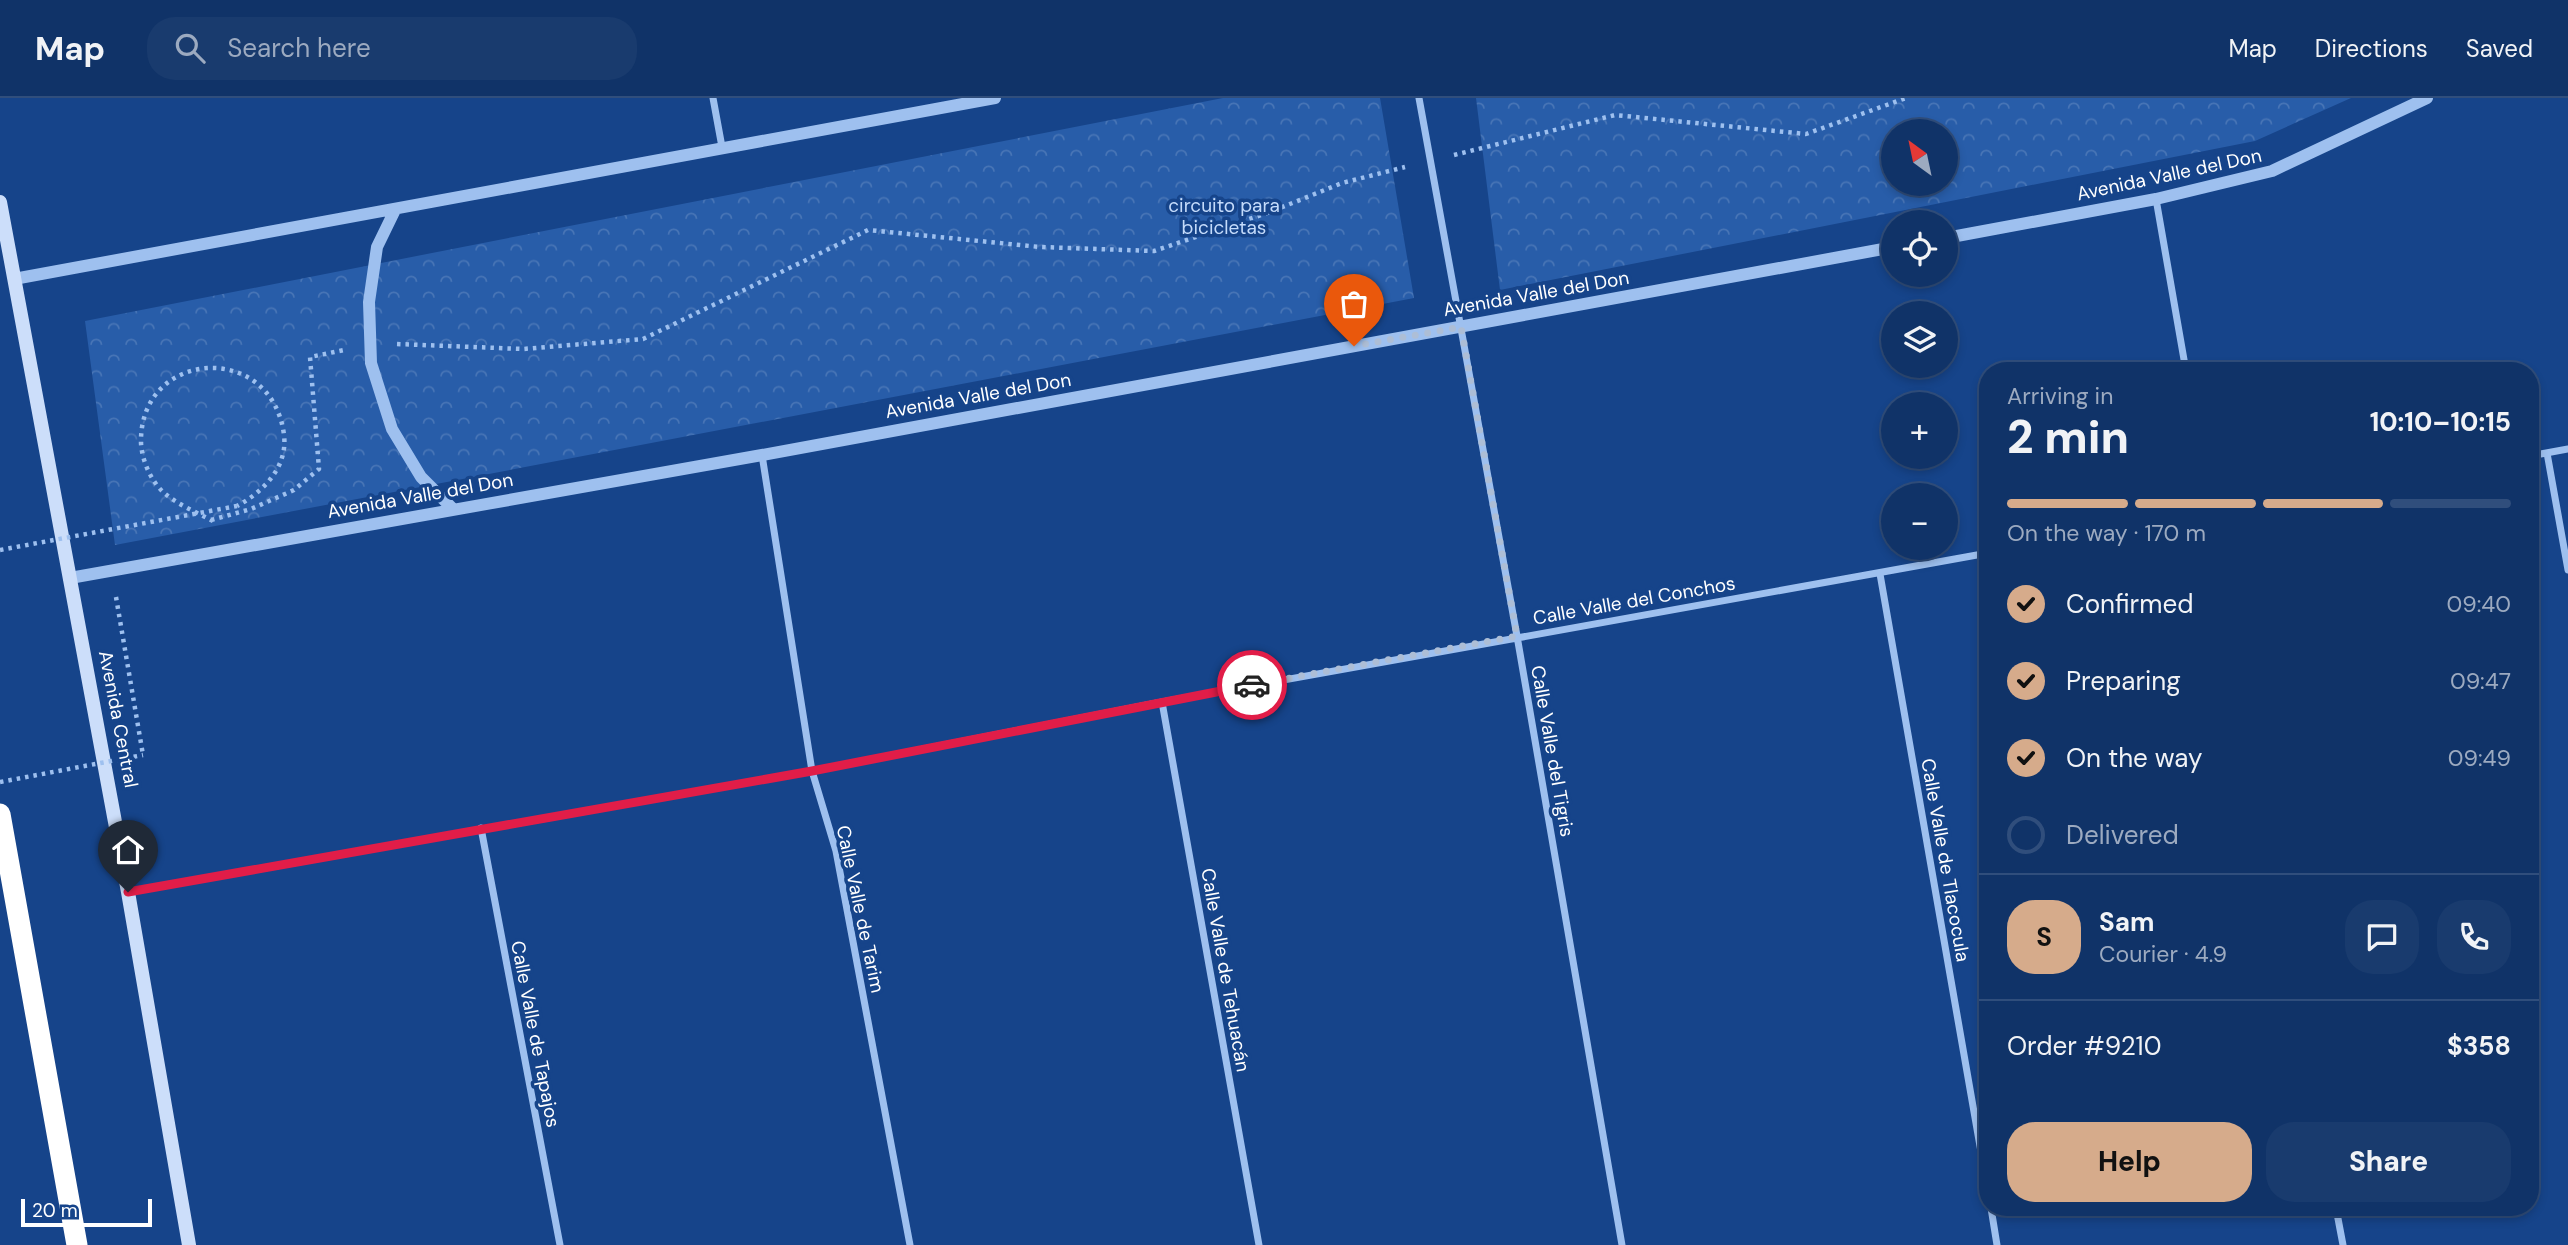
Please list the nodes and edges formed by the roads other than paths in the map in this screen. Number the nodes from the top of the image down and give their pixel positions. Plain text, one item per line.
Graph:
1 (713, 98) edge
2 (995, 98) edge
3 (1419, 98) edge
4 (2427, 98) edge
5 (722, 147) junction
6 (2156, 200) junction
7 (0, 202) edge
8 (395, 210) junction
9 (1958, 236) edge
10 (1881, 249) edge
11 (14, 279) junction
12 (1461, 327) junction
13 (2184, 362) edge
14 (2568, 449) edge
15 (2547, 453) junction
16 (2539, 454) edge
17 (762, 455) junction
18 (452, 508) junction
19 (1979, 554) edge
20 (2568, 570) edge
21 (1880, 574) junction
22 (70, 578) junction
23 (1517, 636) junction
24 (1162, 702) junction
25 (812, 771) junction
26 (0, 814) edge
27 (481, 828) junction
28 (128, 892) junction
29 (1979, 1140) edge
30 (1992, 1216) edge
31 (2338, 1216) edge
32 (77, 1245) edge
33 (189, 1245) edge
34 (560, 1245) edge
35 (909, 1245) edge
36 (1259, 1245) edge
37 (1622, 1245) edge
38 (1997, 1245) edge
39 (2343, 1245) edge

1 - 5 street
2 - 5 street
3 - 12 street, Calle Valle del Tigris
4 - 6 street, Avenida Valle del Don
5 - 8 street
6 - 9 street, Avenida Valle del Don
6 - 13 street
7 - 11 main road, Avenida Central
8 - 11 street
8 - 18 street
10 - 12 street, Avenida Valle del Don
11 - 22 main road, Avenida Central
12 - 17 street, Avenida Valle del Don
12 - 23 street, Calle Valle del Tigris
14 - 15 street
15 - 16 street
15 - 20 street
17 - 18 street, Avenida Valle del Don
17 - 25 street, Calle Valle de Tarim
18 - 22 street, Avenida Valle del Don
19 - 21 street, Calle Valle del Conchos
21 - 23 street, Calle Valle del Conchos
21 - 29 street, Calle Valle de Tlacocula
22 - 28 main road, Avenida Central
23 - 24 street, Calle Valle del Conchos
23 - 37 street, Calle Valle del Tigris
24 - 25 street, Calle Valle del Conchos
24 - 36 street, Calle Valle de Tehuacán
25 - 27 street, Calle Valle del Conchos
25 - 35 street, Calle Valle de Tarim
26 - 32 highway
27 - 28 street, Calle Valle del Conchos
27 - 34 street, Calle Valle de Tapajos
28 - 33 main road, Avenida Central
30 - 38 street
31 - 39 street

